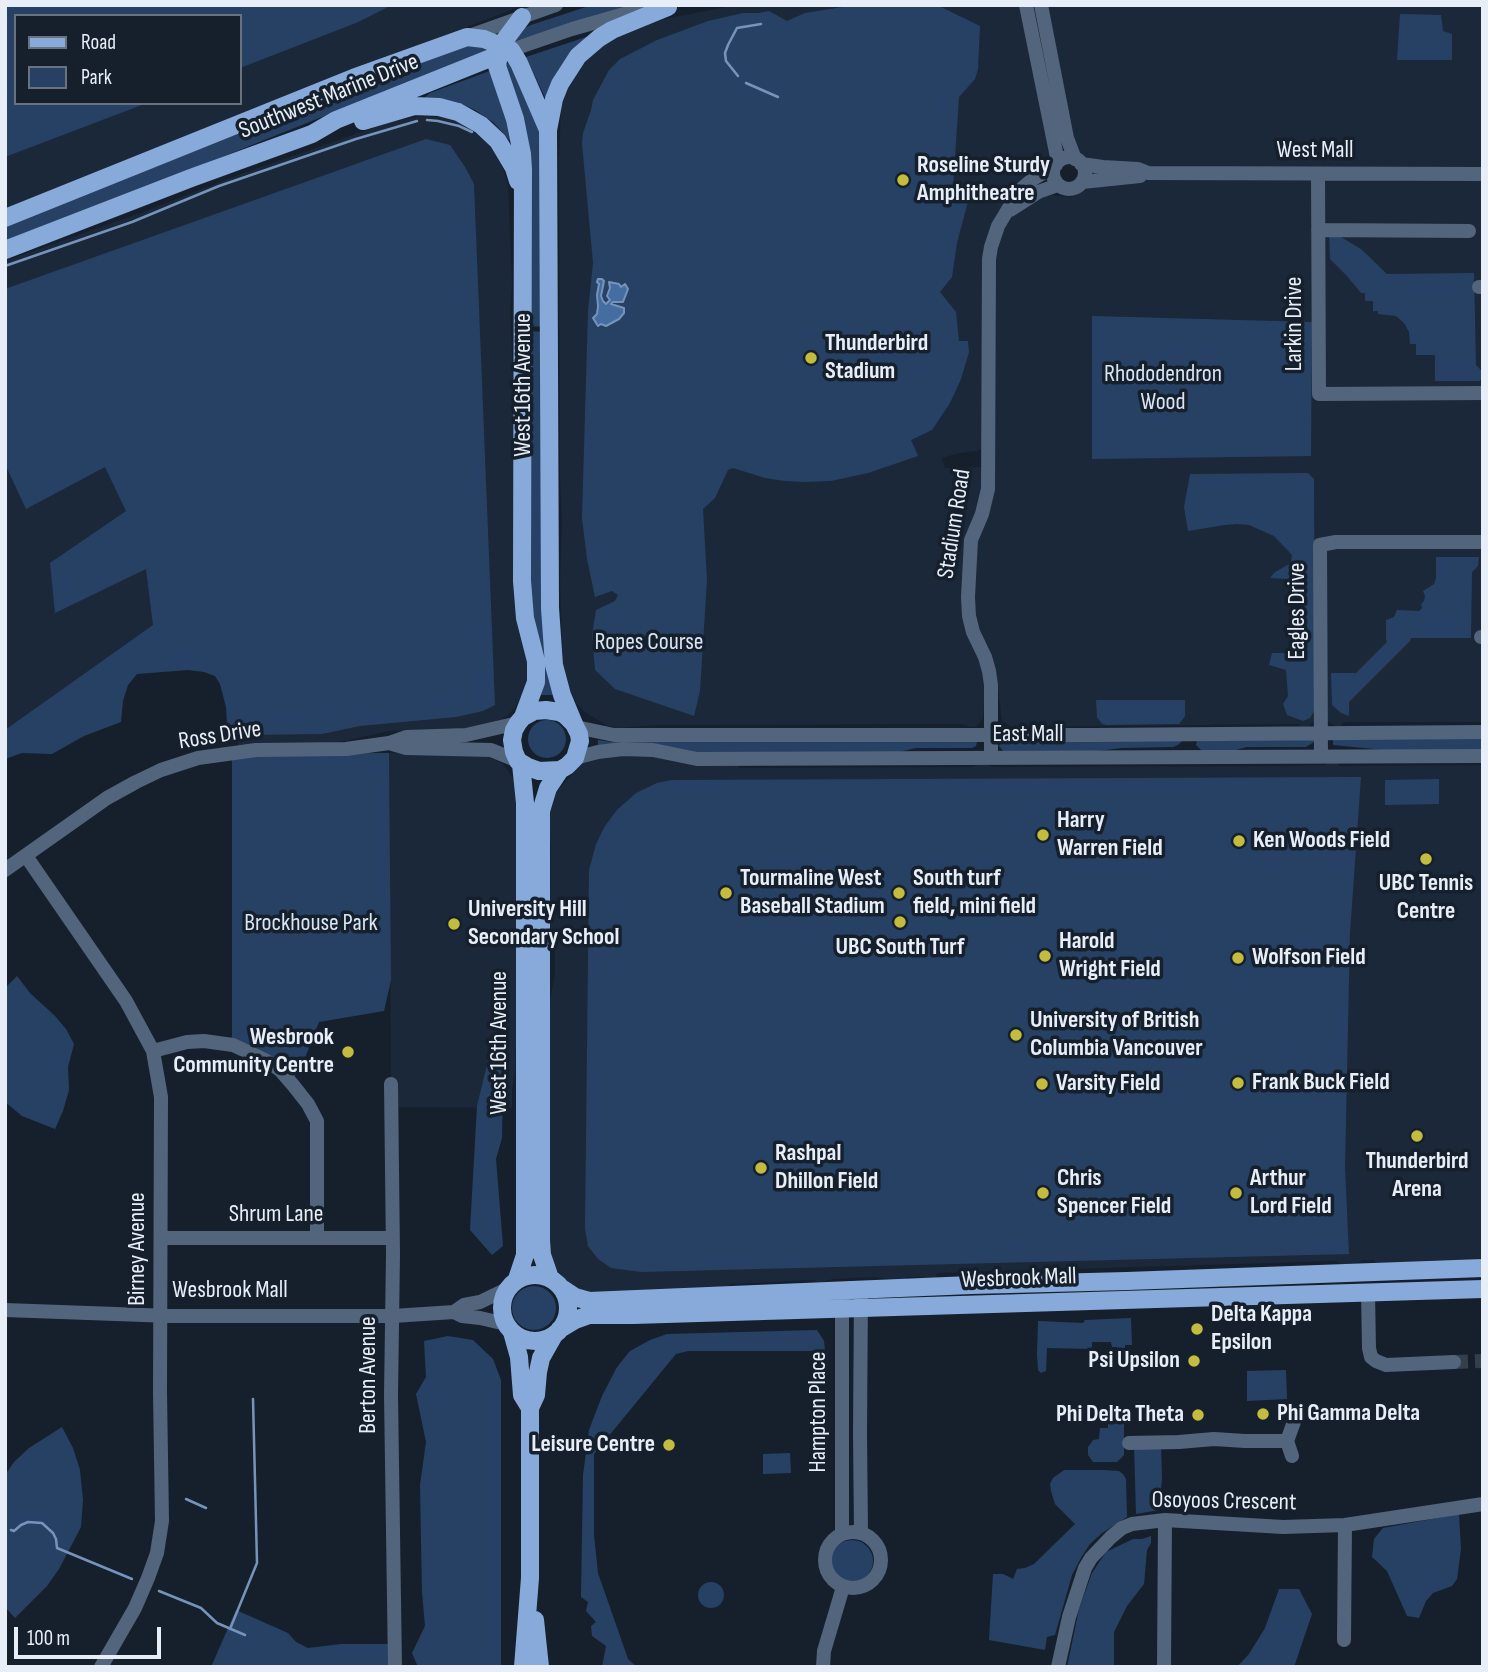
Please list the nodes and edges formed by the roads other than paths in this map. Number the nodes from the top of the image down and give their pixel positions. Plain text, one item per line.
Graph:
1 (556, 5) edge
2 (1026, 5) edge
3 (1041, 5) edge
4 (672, 6) edge
5 (522, 17) junction
6 (467, 37) junction
7 (503, 50) junction
8 (548, 130) junction
9 (312, 134) junction
10 (1078, 161) junction
11 (1057, 163) junction
12 (1148, 173) junction
13 (1318, 174) junction
14 (1483, 174) edge
15 (1082, 182) junction
16 (1058, 185) junction
17 (523, 194) junction
18 (1006, 213) junction
19 (5, 218) edge
20 (1318, 230) junction
21 (1469, 231) dead end
22 (5, 250) edge
23 (1483, 393) edge
24 (1483, 542) edge
25 (520, 720) junction
26 (575, 726) junction
27 (1321, 732) junction
28 (1483, 732) edge
29 (991, 735) junction
30 (389, 743) junction
31 (1321, 756) junction
32 (1483, 757) edge
33 (575, 758) junction
34 (991, 758) junction
35 (520, 763) junction
36 (560, 771) junction
37 (26, 856) junction
38 (5, 870) edge
39 (153, 1051) junction
40 (391, 1084) dead end
41 (317, 1237) junction
42 (161, 1238) junction
43 (392, 1238) junction
44 (1483, 1269) edge
45 (512, 1284) junction
46 (556, 1284) junction
47 (1483, 1289) edge
48 (842, 1290) junction
49 (861, 1290) junction
50 (1368, 1292) junction
51 (842, 1309) junction
52 (861, 1309) junction
53 (5, 1310) edge
54 (454, 1312) junction
55 (161, 1315) junction
56 (393, 1316) junction
57 (509, 1328) junction
58 (557, 1332) junction
59 (1454, 1362) tunnel mouth
60 (530, 1408) junction
61 (1295, 1419) dead end
62 (1287, 1441) junction
63 (1129, 1443) dead end
64 (1292, 1456) dead end
65 (1483, 1504) edge
66 (1165, 1520) junction
67 (1345, 1525) junction
68 (861, 1533) junction
69 (842, 1534) junction
70 (530, 1578) junction
71 (843, 1587) junction
72 (1344, 1640) dead end
73 (101, 1667) edge
74 (395, 1667) edge
75 (523, 1667) edge
76 (540, 1667) edge
77 (823, 1667) edge
78 (1058, 1667) edge
79 (1164, 1667) edge

1 - 5 street, Southwest Marine Drive
2 - 11 street
3 - 10 street
4 - 7 street, Southwest Marine Drive
4 - 8 main road
5 - 6 street, Southwest Marine Drive
5 - 7 main road
6 - 7 main road
6 - 19 main road, Southwest Marine Drive
7 - 8 main road, West 16th Avenue
7 - 9 main road, Southwest Marine Drive
7 - 17 main road, West 16th Avenue
8 - 26 main road, West 16th Avenue
9 - 17 main road
9 - 22 main road, Southwest Marine Drive
10 - 11 street
10 - 12 street, West Mall
10 - 15 street
11 - 16 street
11 - 18 street, Stadium Road
12 - 13 street, West Mall
12 - 15 street, West Mall
13 - 14 street, West Mall
13 - 20 street, Larkin Drive
15 - 16 street
16 - 18 street
17 - 25 main road, West 16th Avenue
18 - 29 street, Stadium Road
20 - 21 street
20 - 23 street, Larkin Drive
24 - 27 street, Eagles Drive
25 - 26 main road
25 - 30 street, Ross Drive
25 - 35 main road
26 - 29 street, East Mall
26 - 33 main road
27 - 28 street, East Mall
27 - 29 street, East Mall
27 - 31 street, Eagles Drive
29 - 34 street, Stadium Road
30 - 35 street, Ross Drive
30 - 37 street, Ross Drive
31 - 32 street, East Mall
31 - 34 street, East Mall
33 - 34 street, East Mall
33 - 36 main road
35 - 36 main road
35 - 45 main road, West 16th Avenue
36 - 46 main road, West 16th Avenue
37 - 38 street, Ross Drive
37 - 39 street, Birney Avenue
39 - 41 street
39 - 42 street, Birney Avenue
40 - 43 street, Berton Avenue
41 - 42 street, Shrum Lane
41 - 43 street, Shrum Lane
42 - 55 street, Birney Avenue
43 - 56 street, Berton Avenue
44 - 49 main road, Wesbrook Mall
45 - 46 main road
45 - 54 street, Wesbrook Mall
45 - 57 main road
46 - 48 main road, Wesbrook Mall
46 - 58 main road
47 - 50 main road, Wesbrook Mall
48 - 49 main road, Wesbrook Mall
48 - 51 street, Hampton Place
49 - 52 street, Hampton Place
50 - 52 main road, Wesbrook Mall
50 - 59 street
51 - 52 main road, Wesbrook Mall
51 - 58 main road, Wesbrook Mall
51 - 69 street, Hampton Place
52 - 68 street, Hampton Place
53 - 55 street, Wesbrook Mall
54 - 56 street, Wesbrook Mall
54 - 57 street, Wesbrook Mall
55 - 56 street, Wesbrook Mall
55 - 73 street, Birney Avenue
56 - 74 street, Berton Avenue
57 - 58 main road
57 - 60 main road
58 - 60 main road
60 - 70 main road
61 - 62 street
62 - 63 street
62 - 64 street
65 - 67 street, Osoyoos Crescent
66 - 67 street, Osoyoos Crescent
66 - 78 street, Osoyoos Crescent
66 - 79 street
67 - 72 street
68 - 69 street
68 - 71 street
69 - 71 street
70 - 75 main road
70 - 76 main road
71 - 77 street

